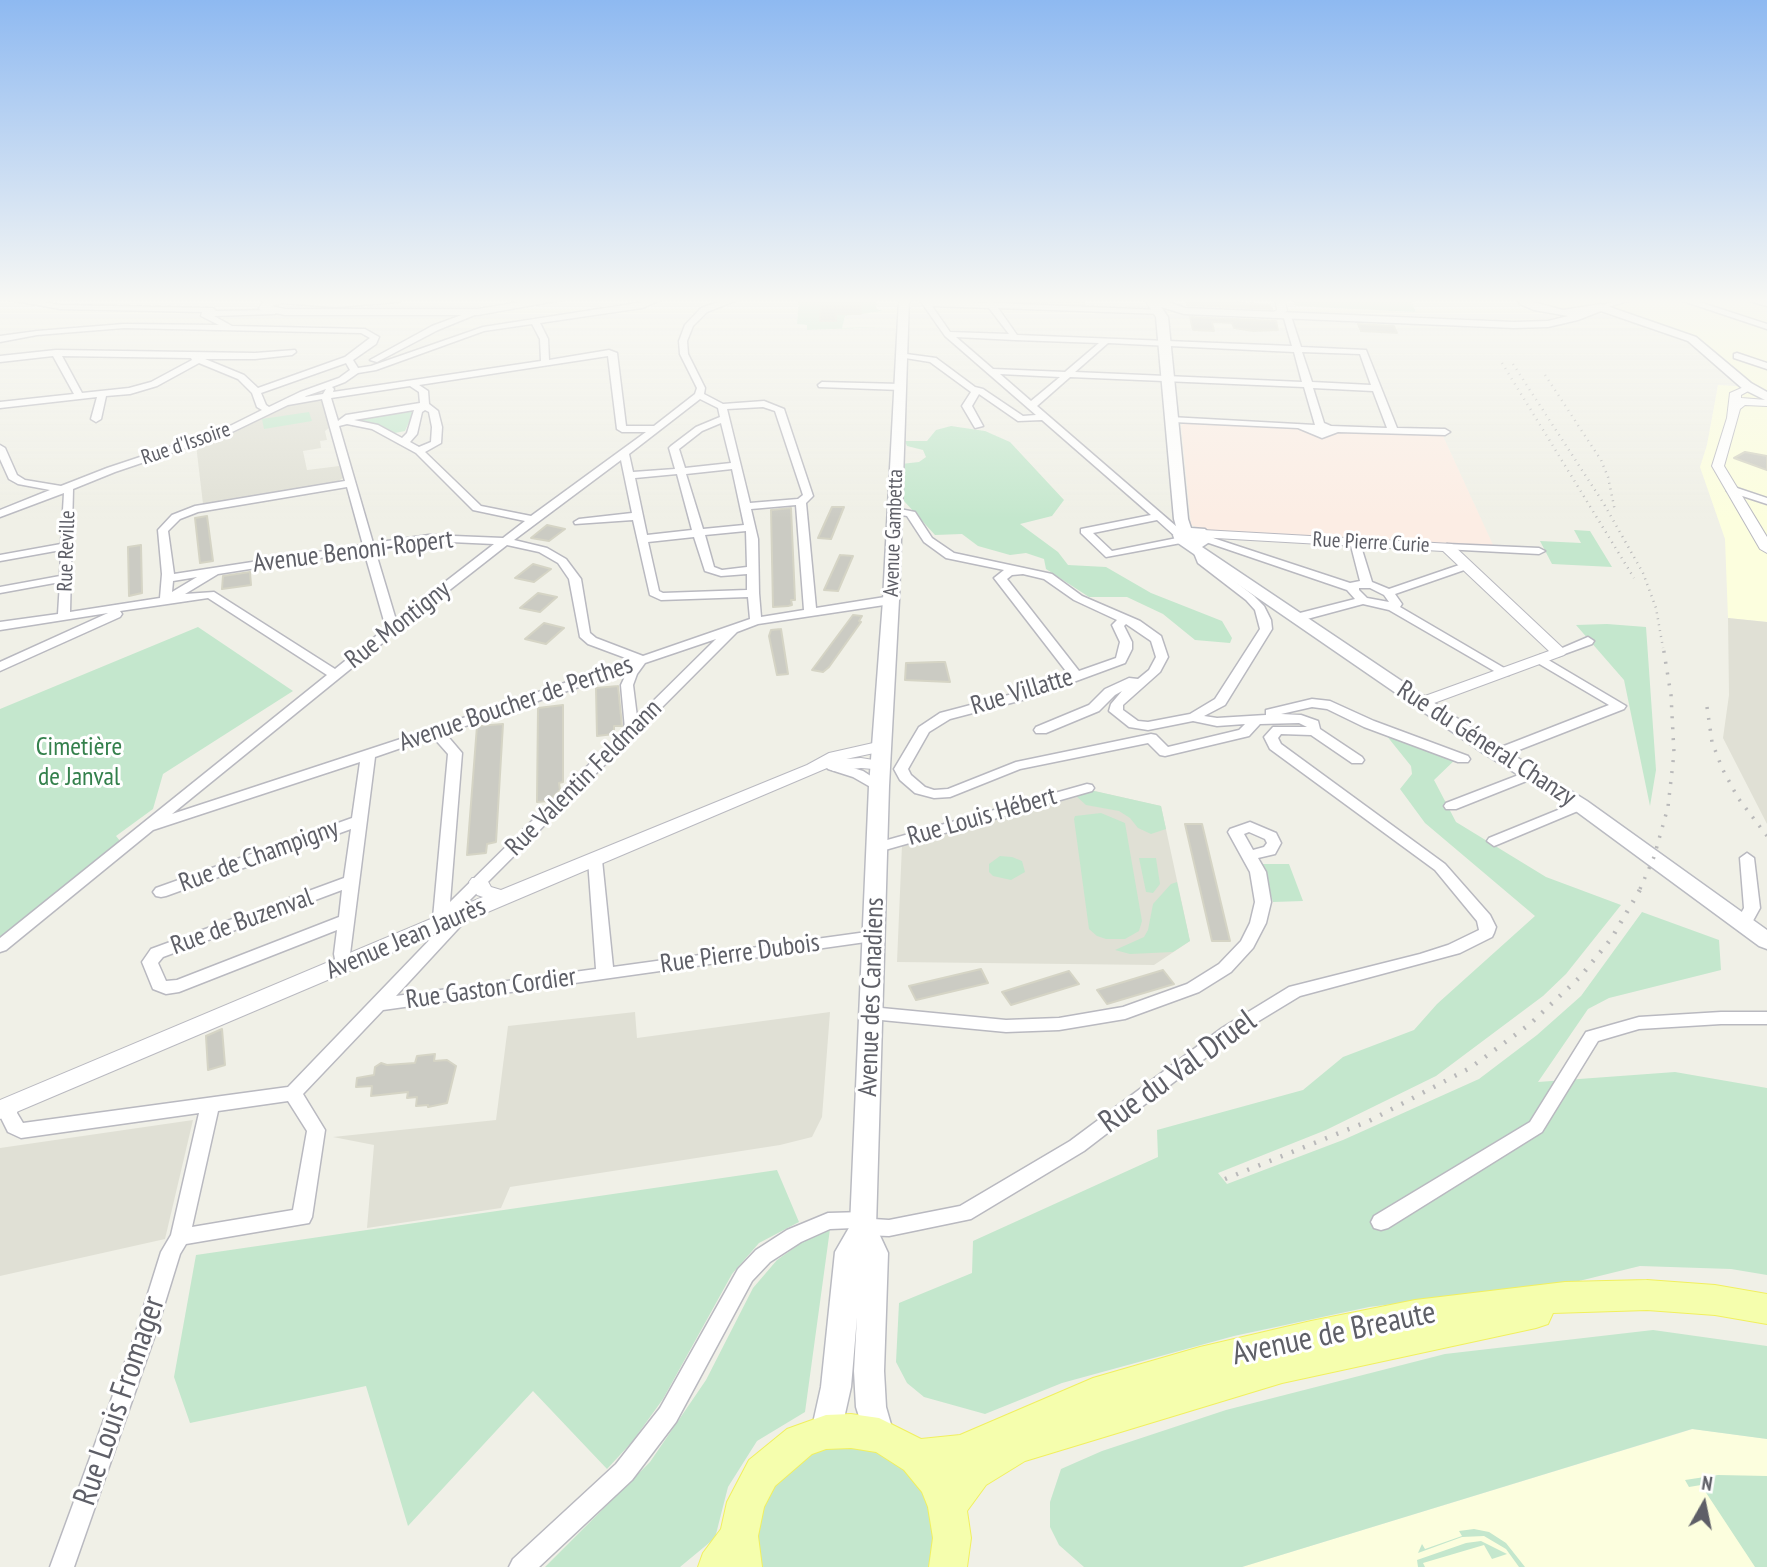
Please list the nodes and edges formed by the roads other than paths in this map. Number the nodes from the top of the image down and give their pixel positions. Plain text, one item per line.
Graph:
1 (66, 372) edge
2 (174, 372) edge
3 (229, 372) edge
4 (311, 372) edge
5 (353, 372) edge
6 (480, 372) edge
7 (616, 372) edge
8 (695, 372) edge
9 (901, 372) edge
10 (950, 372) edge
11 (991, 372) edge
12 (1020, 372) edge
13 (1169, 372) edge
14 (1304, 372) edge
15 (1371, 372) edge
16 (1729, 372) edge
17 (1070, 374) junction
18 (1170, 379) junction
19 (342, 380) junction
20 (411, 383) junction
21 (822, 385) dead end
22 (1308, 385) junction
23 (901, 387) junction
24 (1377, 388) junction
25 (1747, 388) junction
26 (976, 391) junction
27 (256, 392) junction
28 (102, 394) junction
29 (699, 395) junction
30 (79, 396) junction
31 (326, 396) junction
32 (1766, 401) edge
33 (288, 402) junction
34 (0, 405) edge
35 (425, 405) junction
36 (1031, 406) junction
37 (1735, 407) junction
38 (269, 410) junction
39 (724, 413) junction
40 (1043, 417) junction
41 (96, 419) dead end
42 (1173, 419) junction
43 (341, 421) junction
44 (978, 426) dead end
45 (1315, 427) junction
46 (658, 429) junction
47 (1393, 430) junction
48 (1445, 432) dead end
49 (405, 441) junction
50 (0, 447) edge
51 (419, 451) junction
52 (624, 453) junction
53 (735, 466) junction
54 (680, 471) junction
55 (628, 477) junction
56 (351, 483) junction
57 (64, 488) junction
58 (1731, 489) junction
59 (1767, 501) edge
60 (801, 502) junction
61 (746, 506) junction
62 (895, 511) junction
63 (0, 514) edge
64 (637, 516) junction
65 (1158, 516) junction
66 (533, 520) junction
67 (579, 522) dead end
68 (751, 527) junction
69 (700, 532) junction
70 (642, 539) junction
71 (1193, 539) junction
72 (506, 541) junction
73 (1355, 542) junction
74 (67, 546) junction
75 (370, 547) junction
76 (1447, 547) junction
77 (1767, 549) edge
78 (1539, 551) dead end
79 (0, 558) edge
80 (1466, 566) junction
81 (753, 570) junction
82 (215, 571) junction
83 (1048, 576) junction
84 (65, 578) junction
85 (168, 578) junction
86 (1367, 584) junction
87 (1353, 588) junction
88 (0, 590) edge
89 (753, 593) junction
90 (1388, 593) junction
91 (210, 594) junction
92 (891, 600) junction
93 (1363, 600) junction
94 (166, 601) junction
95 (1392, 607) junction
96 (810, 612) junction
97 (64, 617) junction
98 (1296, 618) junction
99 (86, 619) junction
100 (1125, 619) junction
101 (756, 621) junction
102 (0, 626) edge
103 (392, 629) junction
104 (733, 629) junction
105 (1588, 641) dead end
106 (1559, 652) junction
107 (1539, 659) junction
108 (642, 660) junction
109 (0, 667) edge
110 (1154, 672) junction
111 (1505, 672) junction
112 (335, 674) junction
113 (1077, 676) junction
114 (1420, 703) junction
115 (1194, 717) junction
116 (1253, 719) junction
117 (1041, 730) dead end
118 (632, 731) junction
119 (1314, 731) junction
120 (436, 732) junction
121 (1496, 754) junction
122 (368, 755) junction
123 (1463, 759) dead end
124 (1356, 760) dead end
125 (880, 766) junction
126 (901, 769) junction
127 (1529, 775) junction
128 (1087, 788) dead end
129 (1580, 805) junction
130 (1451, 806) dead end
131 (358, 821) junction
132 (146, 828) junction
133 (1494, 841) dead end
134 (878, 847) junction
135 (1250, 855) dead end
136 (1746, 858) dead end
137 (594, 860) junction
138 (351, 881) junction
139 (479, 882) junction
140 (161, 892) dead end
141 (504, 898) junction
142 (463, 913) junction
143 (346, 920) junction
144 (437, 923) junction
145 (1743, 924) junction
146 (874, 936) junction
147 (412, 937) junction
148 (1767, 941) edge
149 (0, 946) edge
150 (428, 953) junction
151 (344, 964) junction
152 (605, 973) junction
153 (378, 1005) junction
154 (871, 1013) junction
155 (1767, 1018) edge
156 (293, 1093) junction
157 (210, 1104) junction
158 (4, 1108) edge
159 (1381, 1222) dead end
160 (863, 1223) junction
161 (180, 1237) junction
162 (1767, 1309) edge
163 (1767, 1320) edge
164 (827, 1432) junction
165 (879, 1435) junction
166 (917, 1457) junction
167 (947, 1506) junction
168 (741, 1551) edge
169 (62, 1567) edge
170 (521, 1567) edge
171 (717, 1567) edge
172 (948, 1567) edge

1 - 30 street
2 - 28 street
3 - 27 street
4 - 27 street
5 - 19 street, Rue d'Issoire
6 - 20 street
7 - 46 street
8 - 29 street
9 - 23 main road, Avenue Gambetta
10 - 26 street
11 - 36 street
12 - 17 street
13 - 18 main road
14 - 22 street
15 - 24 street
16 - 25 main road
17 - 18 street
17 - 36 street
18 - 22 street
18 - 42 main road
19 - 31 street
19 - 33 street, Rue d'Issoire
20 - 31 street
20 - 35 street
21 - 23 street
22 - 24 street
22 - 45 street
23 - 62 main road, Avenue Gambetta
24 - 47 street
25 - 32 main road
25 - 37 street
26 - 40 street
26 - 44 street
27 - 38 street
28 - 30 street
28 - 41 street
29 - 39 street
29 - 46 street, Rue Montigny
30 - 34 street
31 - 33 street
31 - 43 street
32 - 37 street
33 - 38 street, Rue d'Issoire
35 - 43 street
35 - 49 street
35 - 51 street
36 - 40 street
37 - 58 street
38 - 57 street, Rue d'Issoire
39 - 53 street
39 - 54 street
39 - 60 street
40 - 65 street
42 - 45 street
42 - 71 main road
43 - 49 street
43 - 56 street
45 - 47 street
46 - 52 street, Rue Montigny
47 - 48 street
49 - 51 street
50 - 57 street
51 - 66 street
52 - 55 street
52 - 66 street, Rue Montigny
53 - 54 street
53 - 61 street
54 - 55 street
54 - 69 street
55 - 64 street
56 - 75 street
56 - 85 street
57 - 63 street, Rue d'Issoire
57 - 74 street, Rue Reville
58 - 59 street
58 - 77 street
60 - 61 street
60 - 96 street
61 - 68 street
62 - 83 street
62 - 92 main road, Avenue Gambetta
64 - 67 street
64 - 70 street
65 - 71 street
65 - 71 street
66 - 72 street, Rue Montigny
68 - 69 street
68 - 81 street
69 - 70 street
69 - 81 street
70 - 89 street
71 - 73 street, Rue Pierre Curie
71 - 87 street
71 - 98 main road, Rue du Géneral Chanzy
71 - 115 street
72 - 75 street, Avenue Benoni-Ropert
72 - 103 street, Rue Montigny
72 - 108 street, Avenue Benoni-Ropert
73 - 76 street, Rue Pierre Curie
73 - 86 street
74 - 79 street
74 - 84 street, Rue Reville
75 - 82 street, Avenue Benoni-Ropert
75 - 103 street
76 - 78 street, Rue Pierre Curie
76 - 80 street
80 - 90 street
80 - 106 street
81 - 89 street
82 - 85 street, Avenue Benoni-Ropert
82 - 91 street
82 - 94 street, Avenue Benoni-Ropert
83 - 100 street
83 - 113 street
84 - 88 street
84 - 97 street, Rue Reville
85 - 94 street
86 - 87 street
86 - 90 street
87 - 93 street
89 - 101 street
90 - 95 street
91 - 94 street
91 - 112 street
92 - 96 street, Avenue Boucher de Perthes
92 - 125 main road, Avenue Gambetta
93 - 95 street
93 - 98 street
94 - 99 street
95 - 111 street
96 - 101 street, Avenue Boucher de Perthes
97 - 99 street
97 - 102 street
98 - 114 main road, Rue du Géneral Chanzy
99 - 109 street
100 - 110 street
100 - 113 street, Rue Villatte
101 - 104 street, Avenue Boucher de Perthes
103 - 112 street, Rue Montigny
104 - 108 street, Avenue Boucher de Perthes
104 - 118 street, Rue Valentin Feldmann
105 - 106 street
106 - 107 street
107 - 111 street
107 - 121 street
108 - 118 street
108 - 120 street, Avenue Boucher de Perthes
110 - 115 street
110 - 117 street, Rue Villatte
111 - 114 street
112 - 132 street, Rue Montigny
113 - 126 street, Rue Villatte
114 - 121 main road, Rue du Géneral Chanzy
115 - 116 street
116 - 119 street
116 - 123 street
116 - 126 street
118 - 139 street, Rue Valentin Feldmann
119 - 124 street
119 - 160 street, Rue du Val Druel
120 - 122 street, Avenue Boucher de Perthes
120 - 144 street
121 - 127 main road, Rue du Géneral Chanzy
122 - 131 street
122 - 132 street, Avenue Boucher de Perthes
125 - 126 street
125 - 134 main road, Avenue des Canadiens
125 - 137 street, Avenue Jean Jaurès
127 - 129 main road, Rue du Géneral Chanzy
127 - 130 street
128 - 134 street, Rue Louis Hébert
129 - 133 street
129 - 145 main road, Rue du Géneral Chanzy
131 - 138 street
131 - 140 street, Rue de Champigny
132 - 149 street, Rue Montigny
134 - 146 main road, Avenue des Canadiens
135 - 154 street
136 - 145 street
137 - 141 street, Avenue Jean Jaurès
137 - 152 street
138 - 143 street
138 - 143 street, Rue de Buzenval
139 - 141 street
139 - 144 street, Rue Valentin Feldmann
141 - 142 street, Avenue Jean Jaurès
142 - 144 street, Avenue Jean Jaurès
142 - 150 street
143 - 151 street
144 - 147 street, Avenue Jean Jaurès
145 - 148 main road, Rue du Géneral Chanzy
146 - 152 street, Rue Pierre Dubois
146 - 154 main road, Avenue des Canadiens
147 - 150 street
147 - 151 street, Avenue Jean Jaurès
150 - 153 street
151 - 158 street, Avenue Jean Jaurès
152 - 153 street, Rue Gaston Cordier
153 - 156 street
154 - 160 main road, Avenue des Canadiens
155 - 159 street
156 - 157 street
156 - 161 street
157 - 158 street
157 - 161 street, Rue Louis Fromager
160 - 164 main road, Avenue des Canadiens
160 - 165 main road, Avenue des Canadiens
160 - 170 street
161 - 169 street, Rue Louis Fromager
162 - 166 main road, Avenue de Breaute
163 - 167 main road, Avenue de Breaute
164 - 165 main road
164 - 168 main road
165 - 166 main road
166 - 167 main road
167 - 172 main road
168 - 171 main road

